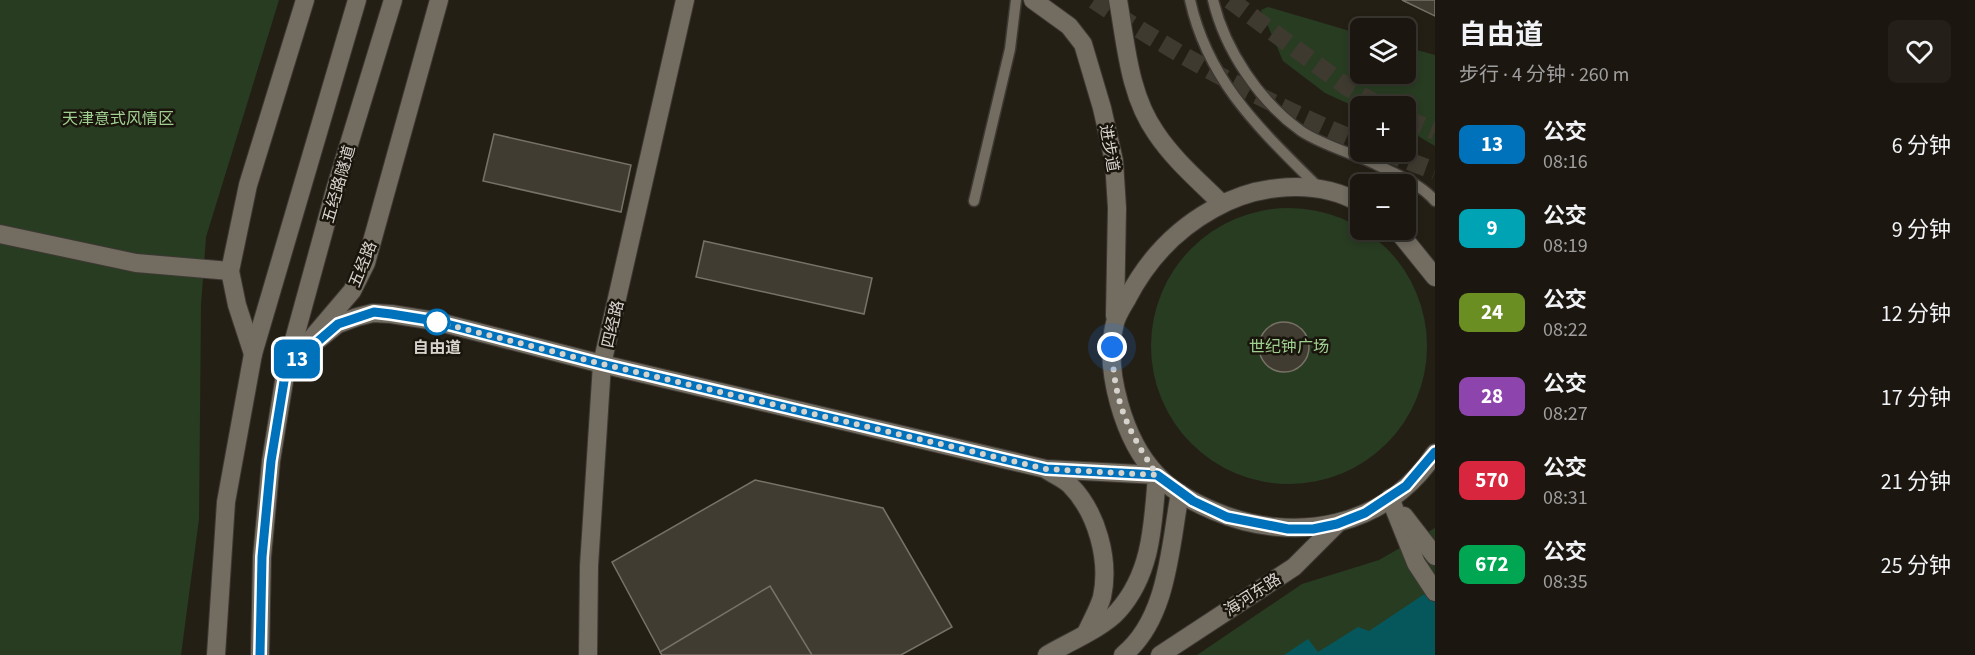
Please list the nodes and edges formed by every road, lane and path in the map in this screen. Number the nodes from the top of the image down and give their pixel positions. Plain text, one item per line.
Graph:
1 (305, 0) edge
2 (357, 0) edge
3 (393, 0) edge
4 (439, 0) edge
5 (685, 0) edge
6 (1016, 0) edge
7 (1034, 0) edge
8 (1118, 0) edge
9 (1190, 0) edge
10 (1213, 0) edge
11 (1318, 187) junction
12 (1350, 199) edge
13 (974, 201) dead end
14 (1435, 201) edge
15 (1222, 204) junction
16 (0, 234) edge
17 (1405, 240) edge
18 (230, 271) junction
19 (1435, 277) edge
20 (1115, 322) junction
21 (253, 354) junction
22 (602, 364) junction
23 (286, 369) junction
24 (1435, 453) edge
25 (1046, 469) junction
26 (1157, 475) junction
27 (1180, 493) junction
28 (1390, 498) junction
29 (1337, 524) junction
30 (1435, 556) edge
31 (1435, 592) edge
32 (1087, 631) junction
33 (216, 655) edge
34 (260, 655) edge
35 (588, 655) edge
36 (1047, 655) edge
37 (1123, 655) edge
38 (1160, 655) edge

1 - 18 street
2 - 21 street, 五经路隧道
3 - 23 street, 五经路隧道
4 - 23 street, 五经路
5 - 22 street, 四经路
6 - 13 lane
7 - 20 street, 进步道
8 - 15 street
9 - 11 lane
10 - 14 lane
11 - 12 street
11 - 15 street
15 - 20 street
16 - 18 street
17 - 19 street
18 - 21 street
20 - 26 street, 进步道
21 - 33 street
22 - 23 street
22 - 25 street
22 - 35 street, 四经路
23 - 34 street
24 - 28 street
25 - 26 street
25 - 32 street
26 - 27 street
26 - 32 street
27 - 29 street
27 - 37 street
28 - 29 street
28 - 30 street
28 - 31 street
29 - 38 street, 海河东路
32 - 36 street

